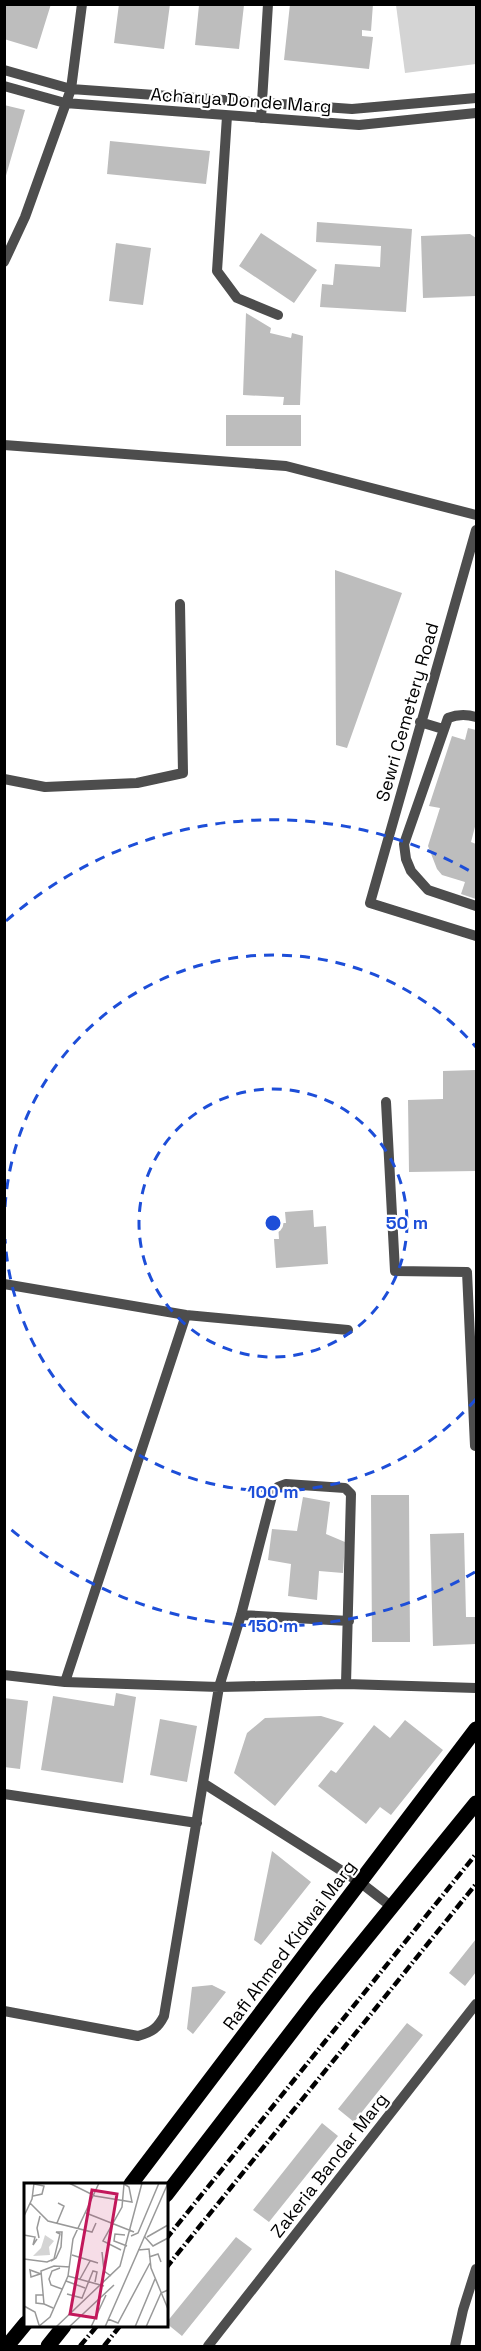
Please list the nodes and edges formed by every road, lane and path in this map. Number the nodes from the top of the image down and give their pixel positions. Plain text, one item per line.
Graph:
1 (82, 4) edge
2 (268, 4) edge
3 (4, 70) edge
4 (4, 86) edge
5 (71, 89) junction
6 (477, 98) edge
7 (263, 101) junction
8 (65, 104) junction
9 (477, 113) edge
10 (227, 116) junction
11 (261, 118) junction
12 (4, 262) edge
13 (278, 315) dead end
14 (4, 445) edge
15 (477, 515) edge
16 (477, 530) edge
17 (180, 604) dead end
18 (477, 717) edge
19 (420, 722) junction
20 (443, 729) junction
21 (4, 779) edge
22 (477, 906) edge
23 (477, 936) edge
24 (386, 1102) dead end
25 (4, 1284) edge
26 (186, 1315) junction
27 (348, 1330) dead end
28 (477, 1446) edge
29 (241, 1615) junction
30 (349, 1621) junction
31 (4, 1675) edge
32 (65, 1682) junction
33 (346, 1684) junction
34 (219, 1687) junction
35 (477, 1688) edge
36 (477, 1729) edge
37 (203, 1783) junction
38 (4, 1794) edge
39 (477, 1803) edge
40 (197, 1823) junction
41 (361, 1883) junction
42 (392, 1907) junction
43 (477, 2004) edge
44 (4, 2011) edge
45 (132, 2183) edge
46 (168, 2192) edge
47 (477, 2269) edge
48 (24, 2325) edge
49 (62, 2327) edge
50 (7, 2346) edge
51 (48, 2346) edge
52 (208, 2346) edge
53 (455, 2346) edge

1 - 5 street
2 - 7 street
3 - 5 street, Acharya Donde Marg
4 - 8 street, Acharya Donde Marg
5 - 7 street, Acharya Donde Marg
5 - 8 street
6 - 7 street, Acharya Donde Marg
7 - 11 street
8 - 10 street, Acharya Donde Marg
8 - 12 street
9 - 11 street, Acharya Donde Marg
10 - 11 street, Acharya Donde Marg
10 - 13 street
14 - 15 street
16 - 19 street, Sewri Cemetery Road
17 - 21 street
18 - 20 street
19 - 20 street
19 - 23 street, Sewri Cemetery Road
20 - 22 street
24 - 28 street
25 - 26 street
26 - 27 street
26 - 32 street
29 - 30 street
29 - 30 street
29 - 34 street
30 - 33 street
31 - 32 street
32 - 34 street
33 - 34 street
33 - 35 street
34 - 37 street
36 - 41 main road, Rafi Ahmed Kidwai Marg
37 - 40 street
37 - 41 street
38 - 40 street
39 - 42 main road
40 - 44 street
41 - 42 street
41 - 45 main road, Rafi Ahmed Kidwai Marg
42 - 46 main road
43 - 52 street, Zakeria Bandar Marg
47 - 53 street
48 - 50 main road
49 - 51 main road

